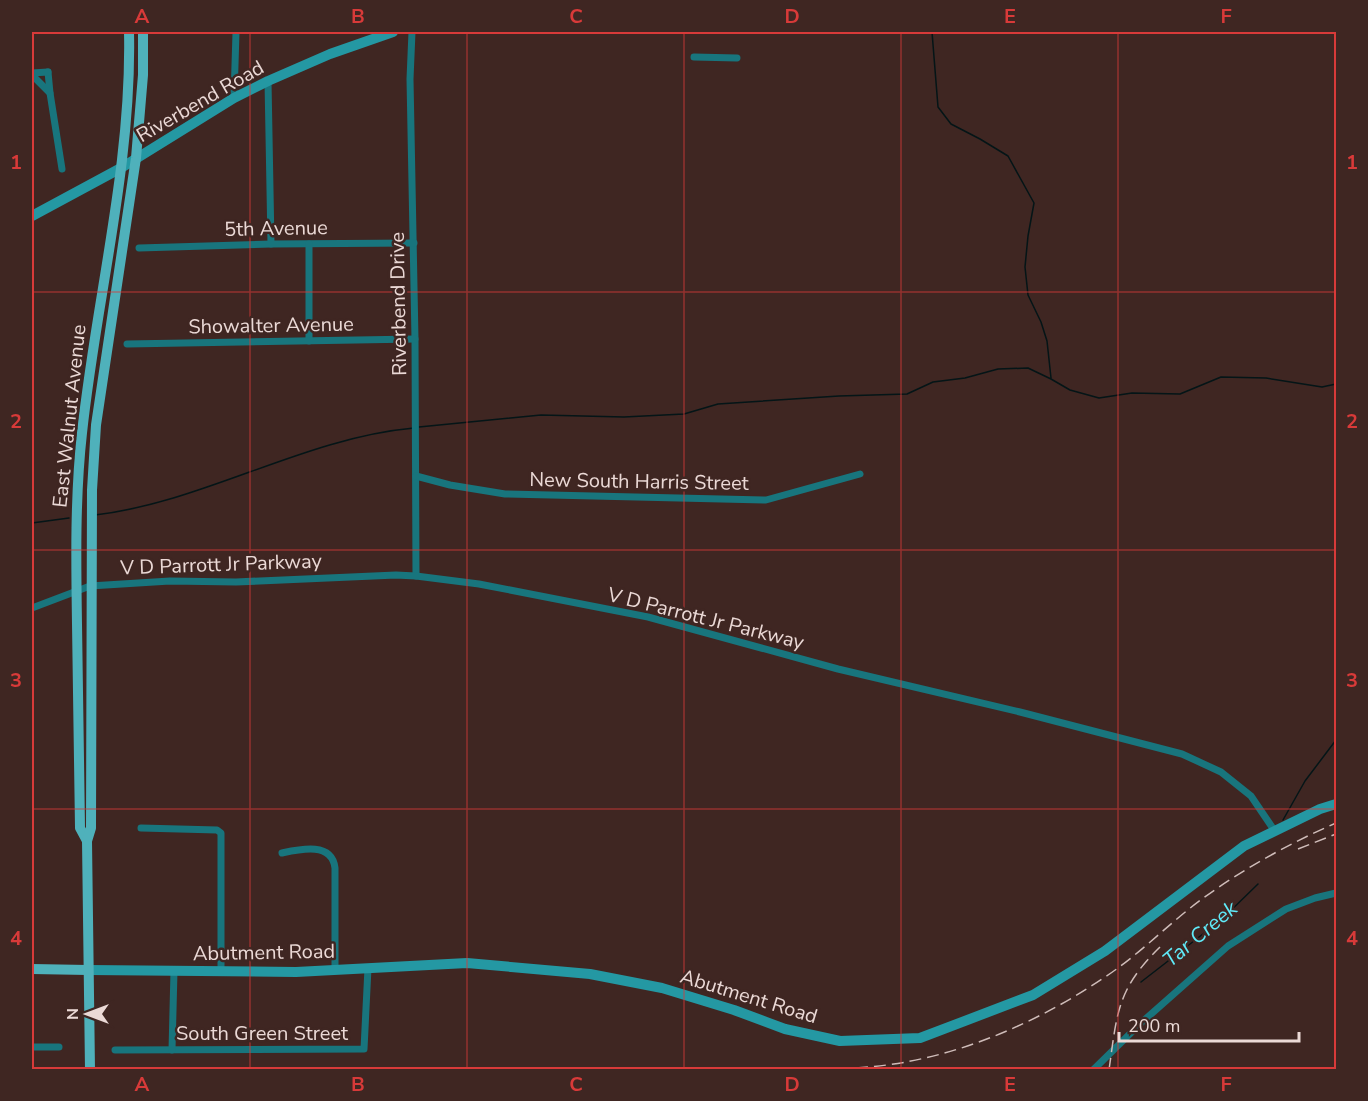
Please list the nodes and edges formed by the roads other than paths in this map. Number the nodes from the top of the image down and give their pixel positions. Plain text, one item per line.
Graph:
1 (129, 32) edge
2 (143, 32) edge
3 (236, 32) edge
4 (393, 32) edge
5 (412, 32) edge
6 (694, 57) dead end
7 (737, 58) dead end
8 (48, 72) junction
9 (32, 74) edge
10 (268, 81) junction
11 (39, 82) junction
12 (50, 93) junction
13 (234, 98) junction
14 (136, 158) junction
15 (121, 168) junction
16 (62, 169) dead end
17 (32, 216) edge
18 (414, 243) junction
19 (271, 244) junction
20 (309, 244) junction
21 (139, 248) dead end
22 (415, 339) junction
23 (309, 341) junction
24 (127, 345) dead end
25 (860, 474) dead end
26 (416, 476) junction
27 (416, 576) junction
28 (90, 586) junction
29 (76, 591) junction
30 (32, 608) edge
31 (1336, 804) edge
32 (141, 828) dead end
33 (1274, 830) junction
34 (87, 841) junction
35 (282, 853) dead end
36 (1336, 893) edge
37 (368, 968) junction
38 (32, 969) edge
39 (88, 970) junction
40 (335, 970) junction
41 (174, 971) junction
42 (221, 971) junction
43 (32, 1047) edge
44 (59, 1047) dead end
45 (115, 1050) dead end
46 (172, 1050) junction
47 (90, 1070) edge
48 (1093, 1070) edge

1 - 15 main road, East Walnut Avenue
2 - 14 main road, East Walnut Avenue
3 - 13 street
4 - 10 main road, Riverbend Road
5 - 18 street, Riverbend Drive
6 - 7 street
8 - 9 street
8 - 11 street
8 - 12 street
9 - 11 street
10 - 13 main road, Riverbend Road
10 - 19 street
11 - 12 street
12 - 16 street
13 - 14 main road, Riverbend Road
14 - 15 main road, Riverbend Road
14 - 28 main road, East Walnut Avenue
15 - 17 main road, Riverbend Road
15 - 29 main road, East Walnut Avenue
18 - 20 street, 5th Avenue
18 - 22 street, Riverbend Drive
19 - 20 street, 5th Avenue
19 - 21 street, 5th Avenue
20 - 23 street
22 - 23 street, Showalter Avenue
22 - 26 street, Riverbend Drive
23 - 24 street, Showalter Avenue
25 - 26 street, New South Harris Street
26 - 27 street, Riverbend Drive
27 - 28 street, V D Parrott Jr Parkway
27 - 33 street, V D Parrott Jr Parkway
28 - 29 street, V D Parrott Jr Parkway
28 - 34 main road, East Walnut Avenue
29 - 30 street, V D Parrott Jr Parkway
29 - 34 main road, East Walnut Avenue
31 - 33 main road, Abutment Road
32 - 42 street
33 - 37 main road, Abutment Road
34 - 39 main road, East Walnut Avenue
35 - 40 street
36 - 48 street
37 - 40 main road, Abutment Road
37 - 46 street, South Green Street
38 - 39 main road
39 - 41 main road, Abutment Road
39 - 47 main road, East Walnut Avenue
40 - 42 main road, Abutment Road
41 - 42 main road, Abutment Road
41 - 46 street
43 - 44 street
45 - 46 street, South Green Street

